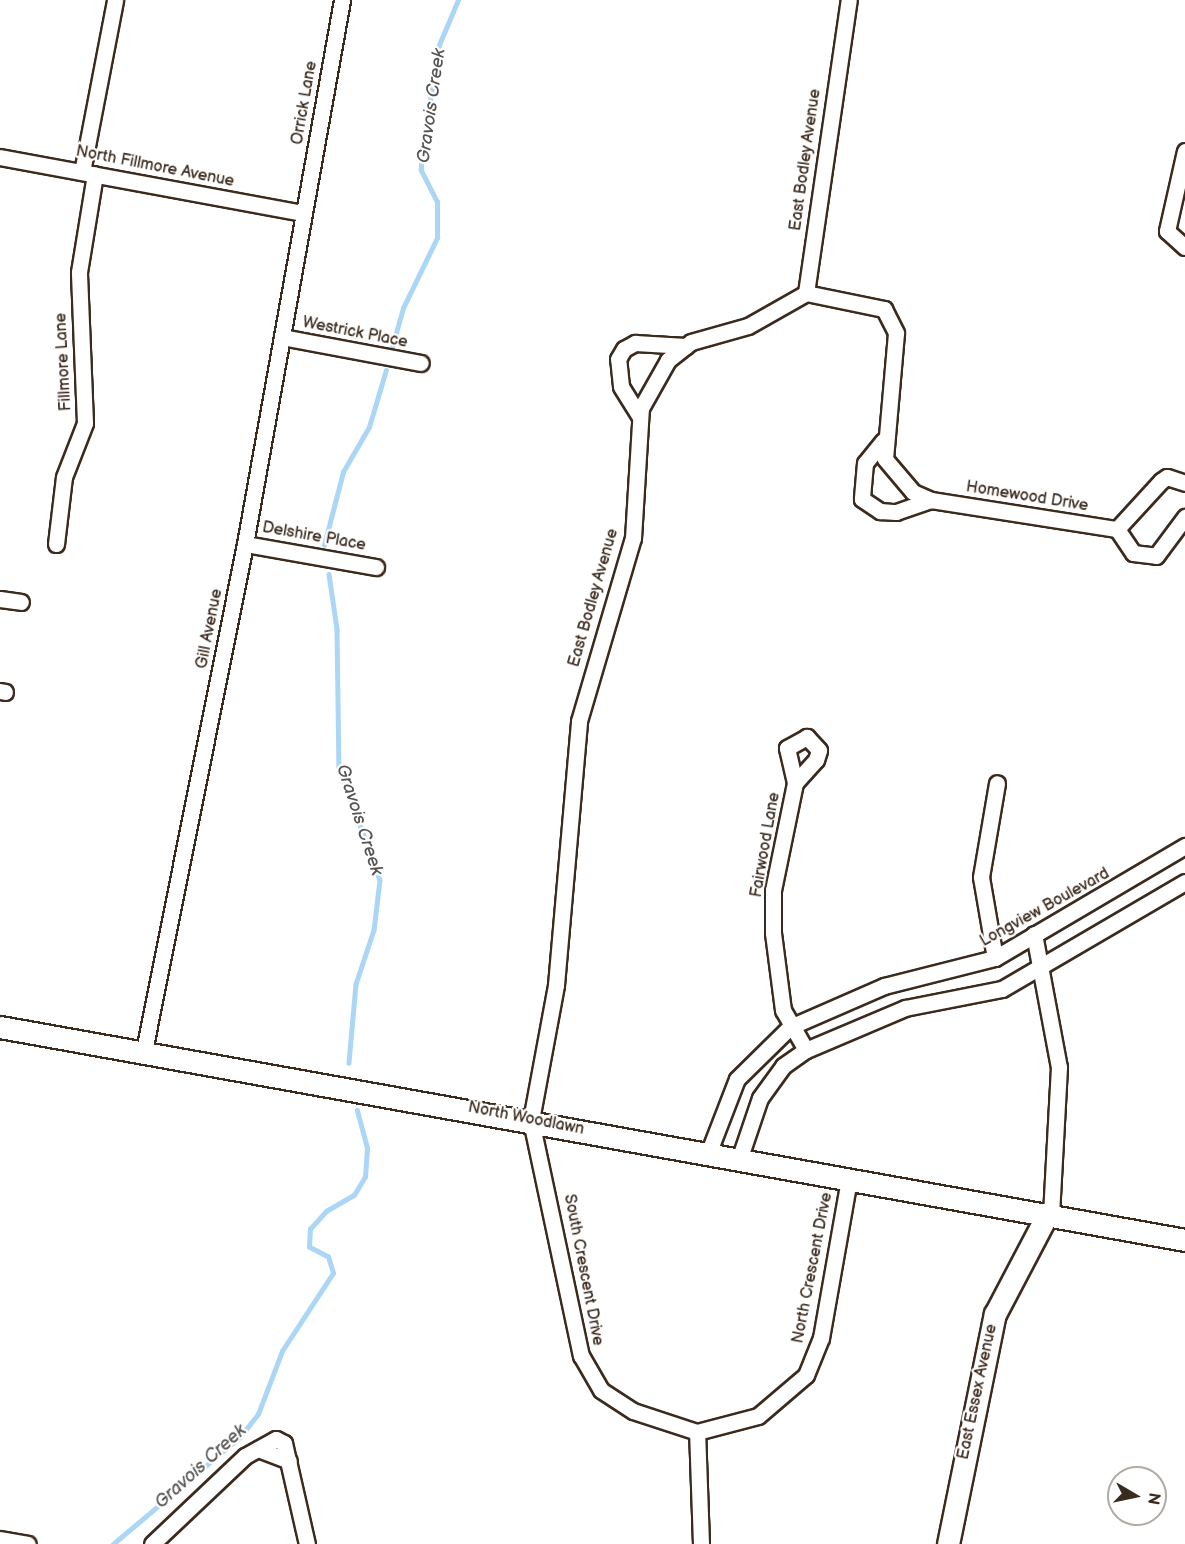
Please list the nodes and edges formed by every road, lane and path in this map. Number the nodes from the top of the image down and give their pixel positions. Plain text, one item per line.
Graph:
1 (115, 0) edge
2 (342, 0) edge
3 (849, 0) edge
4 (1185, 151) edge
5 (0, 157) edge
6 (89, 173) junction
7 (1179, 206) edge
8 (303, 213) junction
9 (1185, 247) edge
10 (806, 293) junction
11 (282, 337) junction
12 (686, 346) junction
13 (422, 363) dead end
14 (640, 417) junction
15 (883, 441) junction
16 (1185, 483) edge
17 (931, 500) junction
18 (1185, 517) edge
19 (1117, 529) junction
20 (56, 544) dead end
21 (245, 544) junction
22 (376, 567) dead end
23 (0, 599) edge
24 (21, 602) dead end
25 (795, 783) dead end
26 (997, 783) dead end
27 (1185, 846) edge
28 (1185, 882) edge
29 (1034, 934) junction
30 (995, 958) junction
31 (1044, 963) junction
32 (0, 1027) edge
33 (790, 1028) junction
34 (806, 1050) junction
35 (144, 1052) junction
36 (531, 1120) junction
37 (708, 1154) junction
38 (739, 1160) junction
39 (849, 1179) junction
40 (1049, 1215) junction
41 (1185, 1240) edge
42 (697, 1432) junction
43 (0, 1539) edge
44 (28, 1544) edge
45 (152, 1544) edge
46 (307, 1544) edge
47 (701, 1544) edge
48 (948, 1544) edge

1 - 6 street, Fillmore Lane
2 - 8 street, Orrick Lane
3 - 10 street, East Bodley Avenue
4 - 7 street
5 - 6 street, North Fillmore Avenue
6 - 8 street, North Fillmore Avenue
6 - 20 street, Fillmore Lane
7 - 9 street
8 - 11 street, Gill Avenue
10 - 12 street
10 - 15 street, Homewood Drive
11 - 13 street, Westrick Place
11 - 21 street, Gill Avenue
12 - 14 street, East Bodley Avenue
12 - 14 street
14 - 36 street, East Bodley Avenue
15 - 17 street, Homewood Drive
15 - 17 street, Homewood Drive
16 - 19 street
17 - 19 street, Homewood Drive
18 - 19 street
21 - 22 street, Delshire Place
21 - 35 street, Gill Avenue
23 - 24 street
25 - 33 street, Fairwood Lane
26 - 30 street
27 - 29 street, Longview Boulevard
28 - 31 street
29 - 30 street, Longview Boulevard
29 - 31 street, East Essex Avenue
30 - 33 street, Longview Boulevard
31 - 34 street
31 - 40 street, East Essex Avenue
32 - 35 street, North Woodlawn
33 - 34 street, Fairwood Lane
33 - 37 street, Longview Boulevard
34 - 38 street
35 - 36 street, North Woodlawn
36 - 37 street, North Woodlawn
36 - 42 street, South Crescent Drive
37 - 38 street, North Woodlawn
38 - 39 street, North Woodlawn
39 - 40 street, North Woodlawn
39 - 42 street, North Crescent Drive
40 - 41 street, North Woodlawn
40 - 48 street, East Essex Avenue
42 - 47 street
43 - 44 street
45 - 46 street

